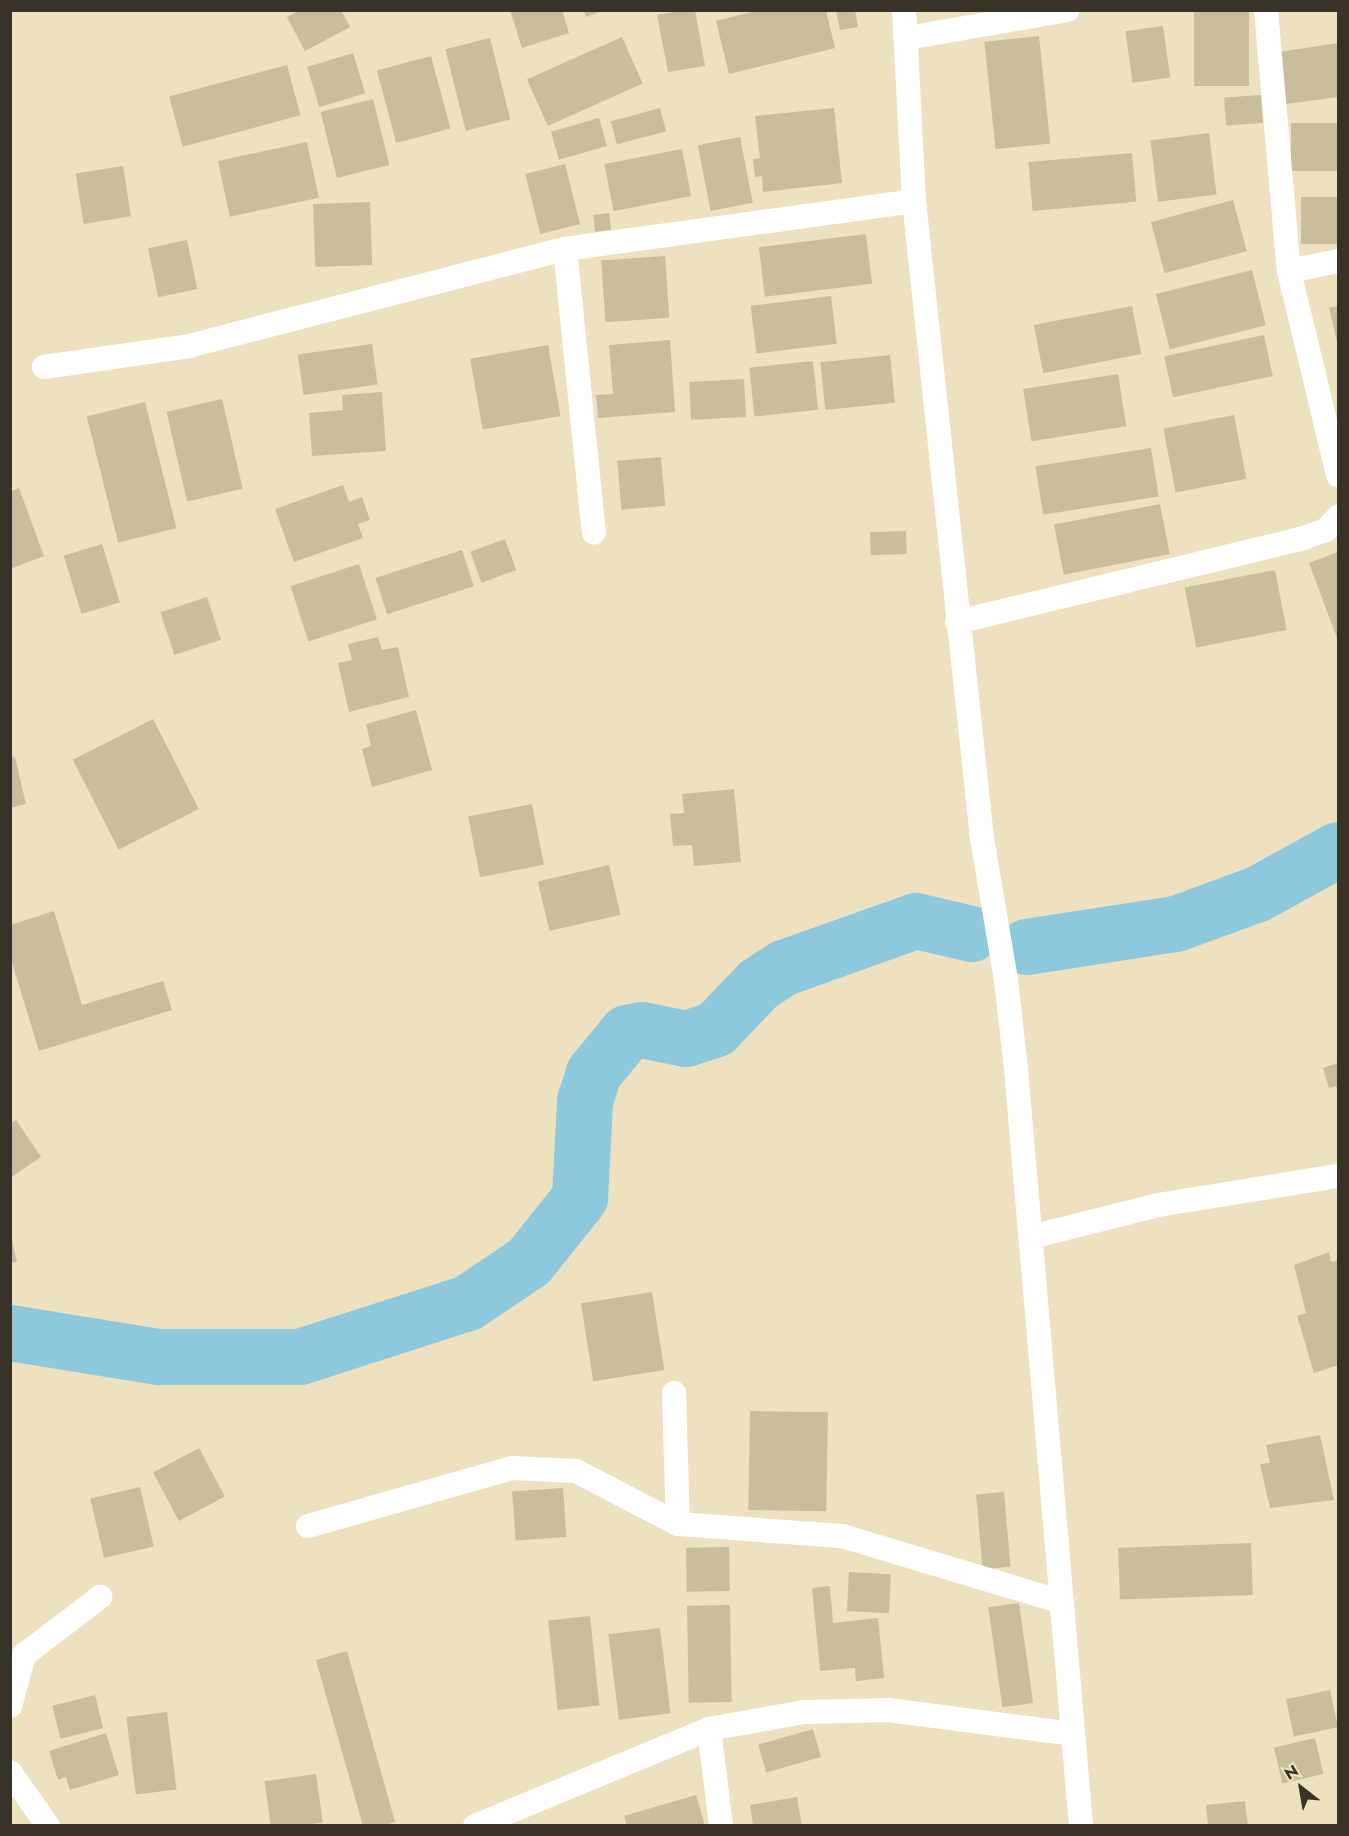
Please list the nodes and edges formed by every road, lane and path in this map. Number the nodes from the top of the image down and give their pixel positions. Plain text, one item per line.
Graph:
1 (904, 10) edge
2 (1068, 10) edge
3 (1266, 10) edge
4 (907, 38) junction
5 (914, 201) junction
6 (565, 249) junction
7 (1338, 261) edge
8 (1289, 271) junction
9 (44, 367) dead end
10 (1338, 475) edge
11 (1338, 517) edge
12 (594, 533) dead end
13 (957, 622) junction
14 (1338, 1176) edge
15 (1032, 1237) junction
16 (674, 1394) dead end
17 (678, 1524) junction
18 (308, 1526) dead end
19 (100, 1597) dead end
20 (1062, 1602) junction
21 (10, 1706) edge
22 (710, 1730) junction
23 (1072, 1734) junction
24 (10, 1772) edge
25 (48, 1826) edge
26 (475, 1826) edge
27 (721, 1826) edge
28 (1081, 1826) edge

1 - 4 street
2 - 4 street
3 - 8 street
4 - 5 street
5 - 6 street
5 - 13 street
6 - 9 street
6 - 12 street
7 - 8 street
8 - 10 street
11 - 13 street
13 - 15 street
14 - 15 street
15 - 20 street
16 - 17 street
17 - 18 street
17 - 20 street
19 - 21 street
20 - 23 street
22 - 23 street
22 - 26 street
22 - 27 street
23 - 28 street
24 - 25 street

